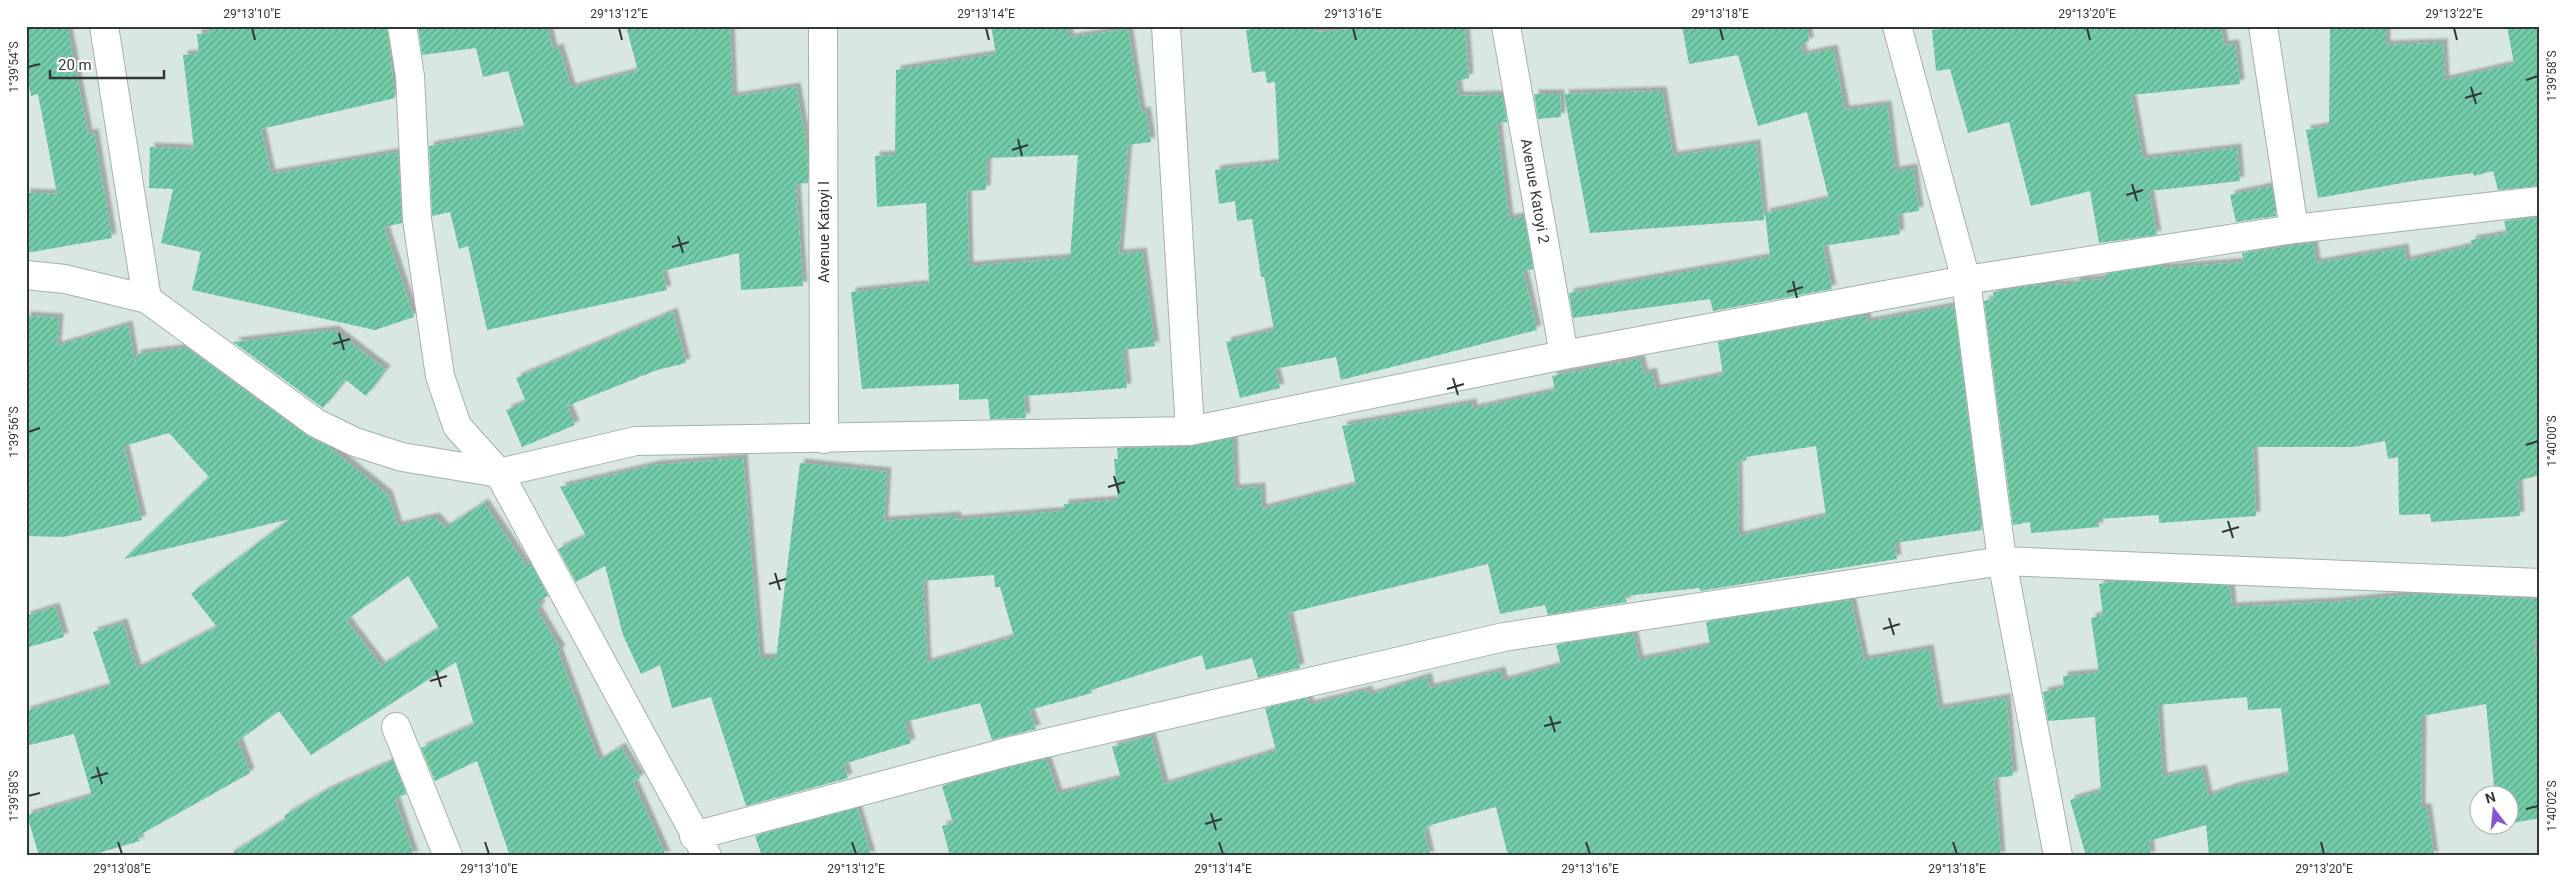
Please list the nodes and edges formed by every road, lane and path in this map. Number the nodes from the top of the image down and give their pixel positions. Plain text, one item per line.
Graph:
1 (104, 26) edge
2 (402, 26) edge
3 (823, 26) edge
4 (1166, 26) edge
5 (1506, 26) edge
6 (1897, 26) edge
7 (2263, 26) edge
8 (2540, 202) edge
9 (2294, 229) junction
10 (26, 275) edge
11 (1966, 280) junction
12 (147, 299) junction
13 (1564, 355) junction
14 (1190, 431) junction
15 (824, 438) junction
16 (499, 474) junction
17 (2002, 560) junction
18 (2540, 582) edge
19 (396, 727) dead end
20 (701, 846) edge
21 (448, 856) edge
22 (2058, 856) edge

1 - 12 street
2 - 16 street
3 - 15 street, Avenue Katoyi I
4 - 14 street
5 - 13 street, Avenue Katoyi 2
6 - 11 street
7 - 9 street
8 - 9 street
9 - 11 street
10 - 12 street
11 - 13 street
11 - 17 street
12 - 16 street
13 - 14 street
14 - 15 street
15 - 16 street
16 - 20 street
17 - 18 street
17 - 20 street
17 - 22 street
19 - 21 street

